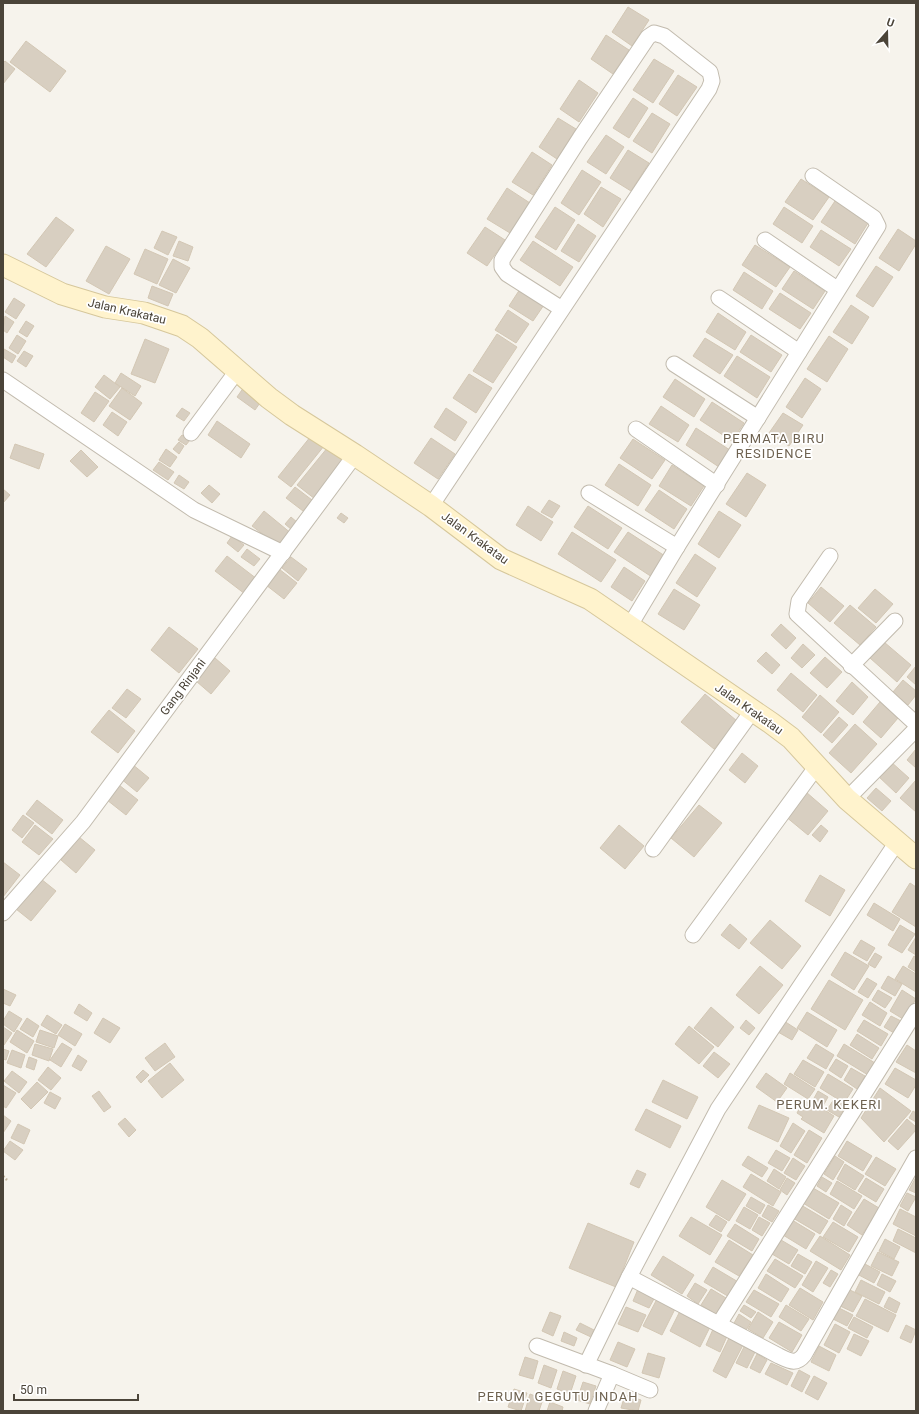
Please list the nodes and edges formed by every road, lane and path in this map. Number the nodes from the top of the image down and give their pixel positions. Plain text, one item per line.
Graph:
1 (813, 176) dead end
2 (765, 240) dead end
3 (4, 269) edge
4 (837, 289) junction
5 (719, 298) dead end
6 (562, 309) junction
7 (799, 352) junction
8 (674, 364) dead end
9 (237, 371) junction
10 (3, 380) edge
11 (758, 418) junction
12 (636, 429) dead end
13 (190, 433) dead end
14 (355, 455) junction
15 (717, 485) junction
16 (589, 493) dead end
17 (431, 506) junction
18 (677, 548) junction
19 (283, 553) junction
20 (830, 556) dead end
21 (895, 622) dead end
22 (629, 627) junction
23 (851, 666) junction
24 (753, 710) junction
25 (916, 724) edge
26 (916, 729) edge
27 (817, 766) junction
28 (847, 798) junction
29 (897, 842) junction
30 (653, 849) dead end
31 (916, 858) edge
32 (3, 912) edge
33 (693, 935) dead end
34 (916, 1011) edge
35 (916, 1158) edge
36 (3, 1176) edge
37 (7, 1180) dead end
38 (629, 1277) junction
39 (719, 1324) junction
40 (537, 1346) dead end
41 (586, 1365) junction
42 (612, 1374) junction
43 (650, 1390) dead end
44 (596, 1411) edge

1 - 4 street
2 - 4 street
3 - 9 street, Jalan Krakatau
4 - 7 street
5 - 7 street
6 - 6 street
6 - 17 street
7 - 11 street
8 - 11 street
9 - 13 street
9 - 14 street, Jalan Krakatau
10 - 19 street
11 - 15 street
12 - 15 street
14 - 17 street, Jalan Krakatau
14 - 19 street, Gang Rinjani
15 - 18 street
16 - 18 street
17 - 22 street, Jalan Krakatau
18 - 22 street
19 - 32 street, Gang Rinjani
20 - 23 street
21 - 23 street
22 - 24 street, Jalan Krakatau
23 - 25 street
24 - 27 street, Jalan Krakatau
24 - 30 street
26 - 28 street
27 - 28 street, Jalan Krakatau
27 - 33 street
28 - 29 street, Jalan Krakatau
29 - 31 street, Jalan Krakatau
29 - 38 street
34 - 39 street
35 - 39 street
36 - 37 path
38 - 39 street
38 - 41 street
40 - 41 street
41 - 42 street
42 - 43 street
42 - 44 street

